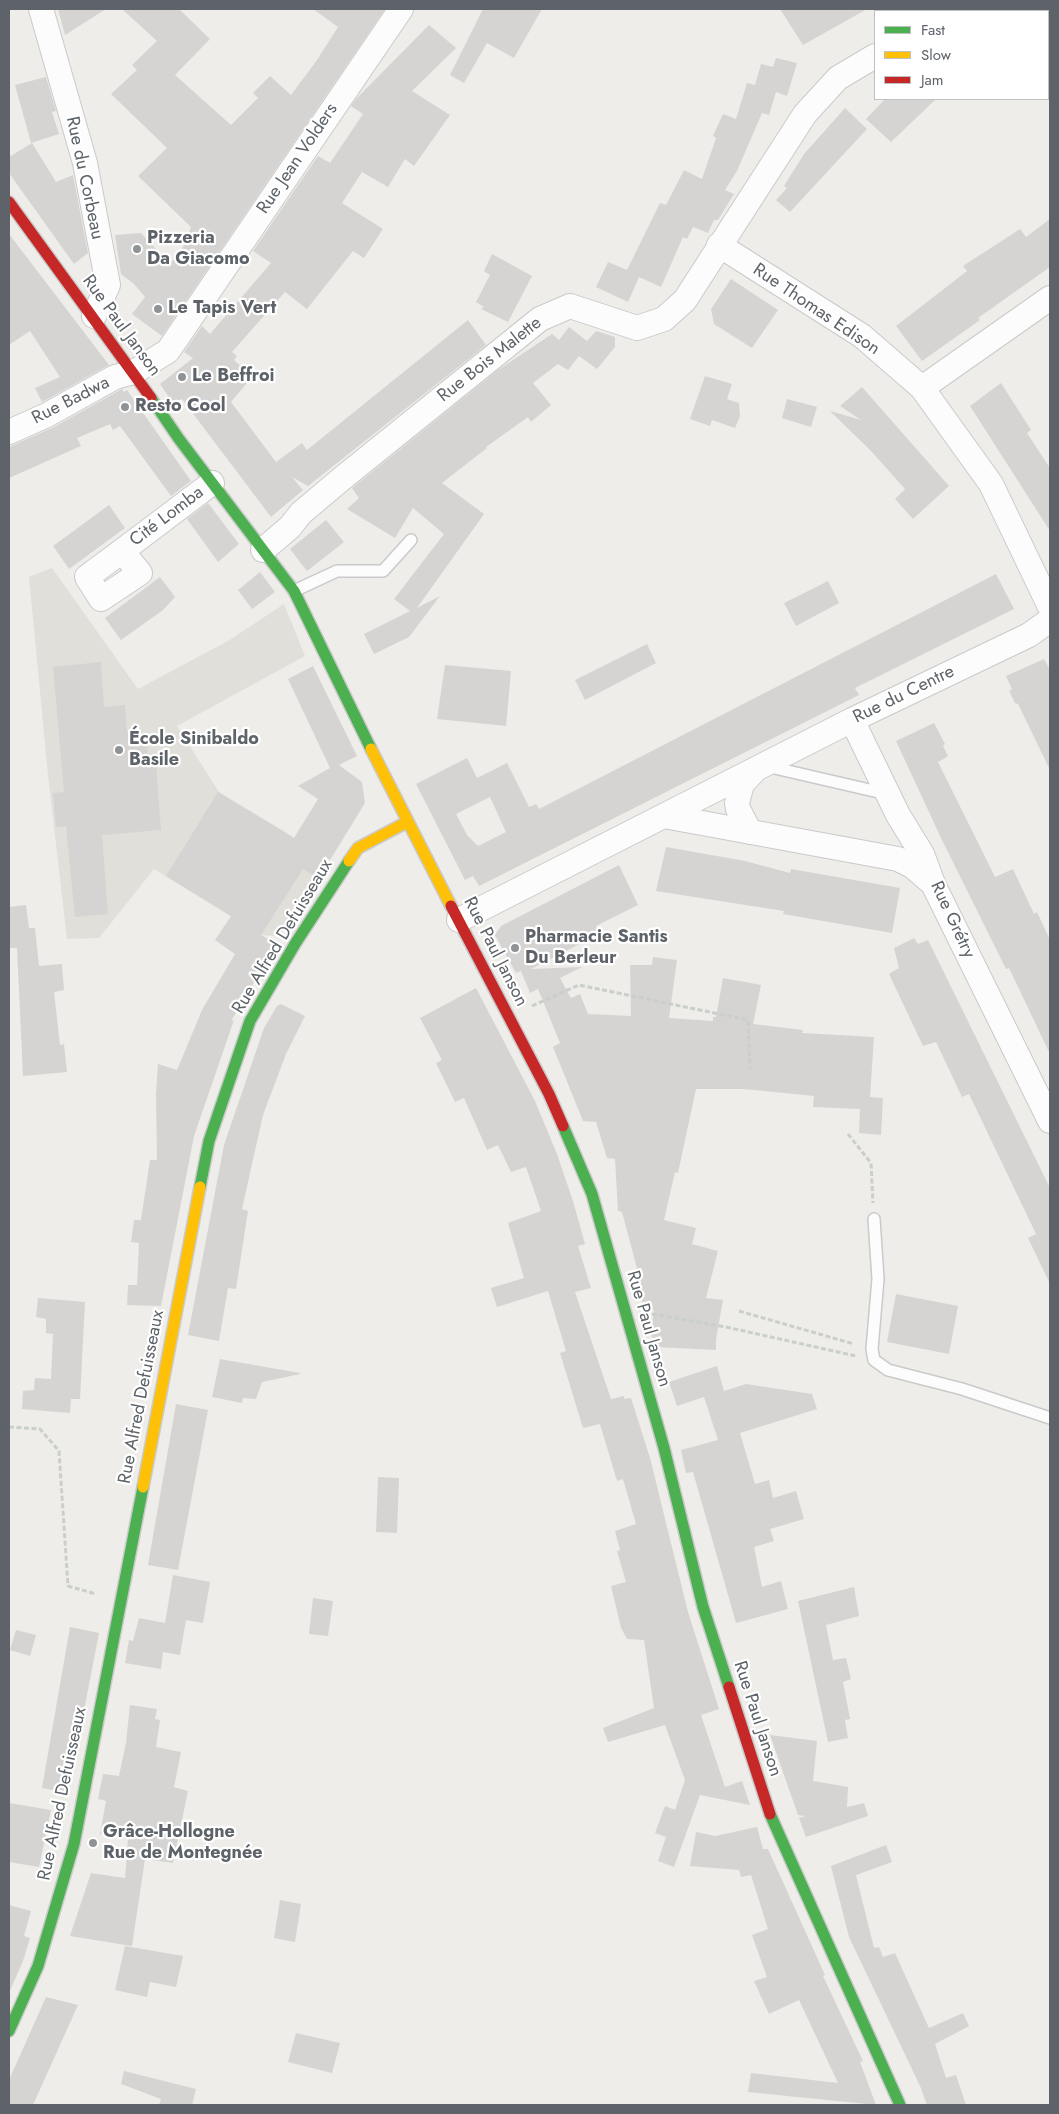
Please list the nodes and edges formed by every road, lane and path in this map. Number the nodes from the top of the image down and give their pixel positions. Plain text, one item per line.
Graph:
1 (41, 9) edge
2 (401, 9) edge
3 (874, 57) edge
4 (9, 202) edge
5 (719, 245) junction
6 (1050, 298) edge
7 (94, 316) junction
8 (134, 372) junction
9 (922, 388) junction
10 (9, 432) edge
11 (212, 483) junction
12 (411, 540) dead end
13 (263, 550) junction
14 (122, 551) dead end
15 (294, 591) junction
16 (1050, 607) edge
17 (1050, 620) edge
18 (852, 720) junction
19 (760, 767) junction
20 (890, 798) junction
21 (664, 816) junction
22 (407, 822) junction
23 (750, 832) junction
24 (866, 853) junction
25 (934, 886) junction
26 (459, 920) junction
27 (509, 1017) junction
28 (750, 1069) dead end
29 (1050, 1121) edge
30 (848, 1134) dead end
31 (874, 1219) joint
32 (625, 1310) junction
33 (739, 1311) dead end
34 (873, 1355) junction
35 (1050, 1418) edge
36 (9, 1427) edge
37 (120, 1601) junction
38 (9, 2031) edge
39 (900, 2105) edge

1 - 7 street, Rue du Corbeau
2 - 8 street, Rue Jean Volders
3 - 5 street, Rue Bois Malette
4 - 7 street, Rue Paul Janson
5 - 9 street, Rue Thomas Edison
5 - 13 street, Rue Bois Malette
6 - 9 street
7 - 8 street, Rue Paul Janson
8 - 10 street, Rue Badwa
8 - 11 street, Rue Paul Janson
9 - 16 street, Rue Thomas Edison
11 - 13 street, Rue Paul Janson
11 - 14 street, Cité Lomba
12 - 15 lane
13 - 15 street, Rue Paul Janson
15 - 22 street, Rue Paul Janson
17 - 18 street, Rue du Centre
18 - 19 street, Rue du Centre
18 - 20 street, Rue Grétry
19 - 20 lane
19 - 21 street, Rue du Centre
19 - 23 street, Rue du Centre
20 - 24 street
20 - 25 street, Rue Grétry
21 - 23 street
21 - 26 street, Rue du Centre
22 - 26 street, Rue Paul Janson
22 - 37 street, Rue Alfred Defuisseaux
23 - 24 street
24 - 25 street
25 - 29 street, Rue Grétry
26 - 27 street, Rue Paul Janson
27 - 28 path
27 - 32 street, Rue Paul Janson
30 - 31 path
31 - 34 lane
32 - 34 path
32 - 39 street, Rue Paul Janson
33 - 34 path
34 - 35 lane
36 - 37 path
37 - 38 street, Rue Alfred Defuisseaux

